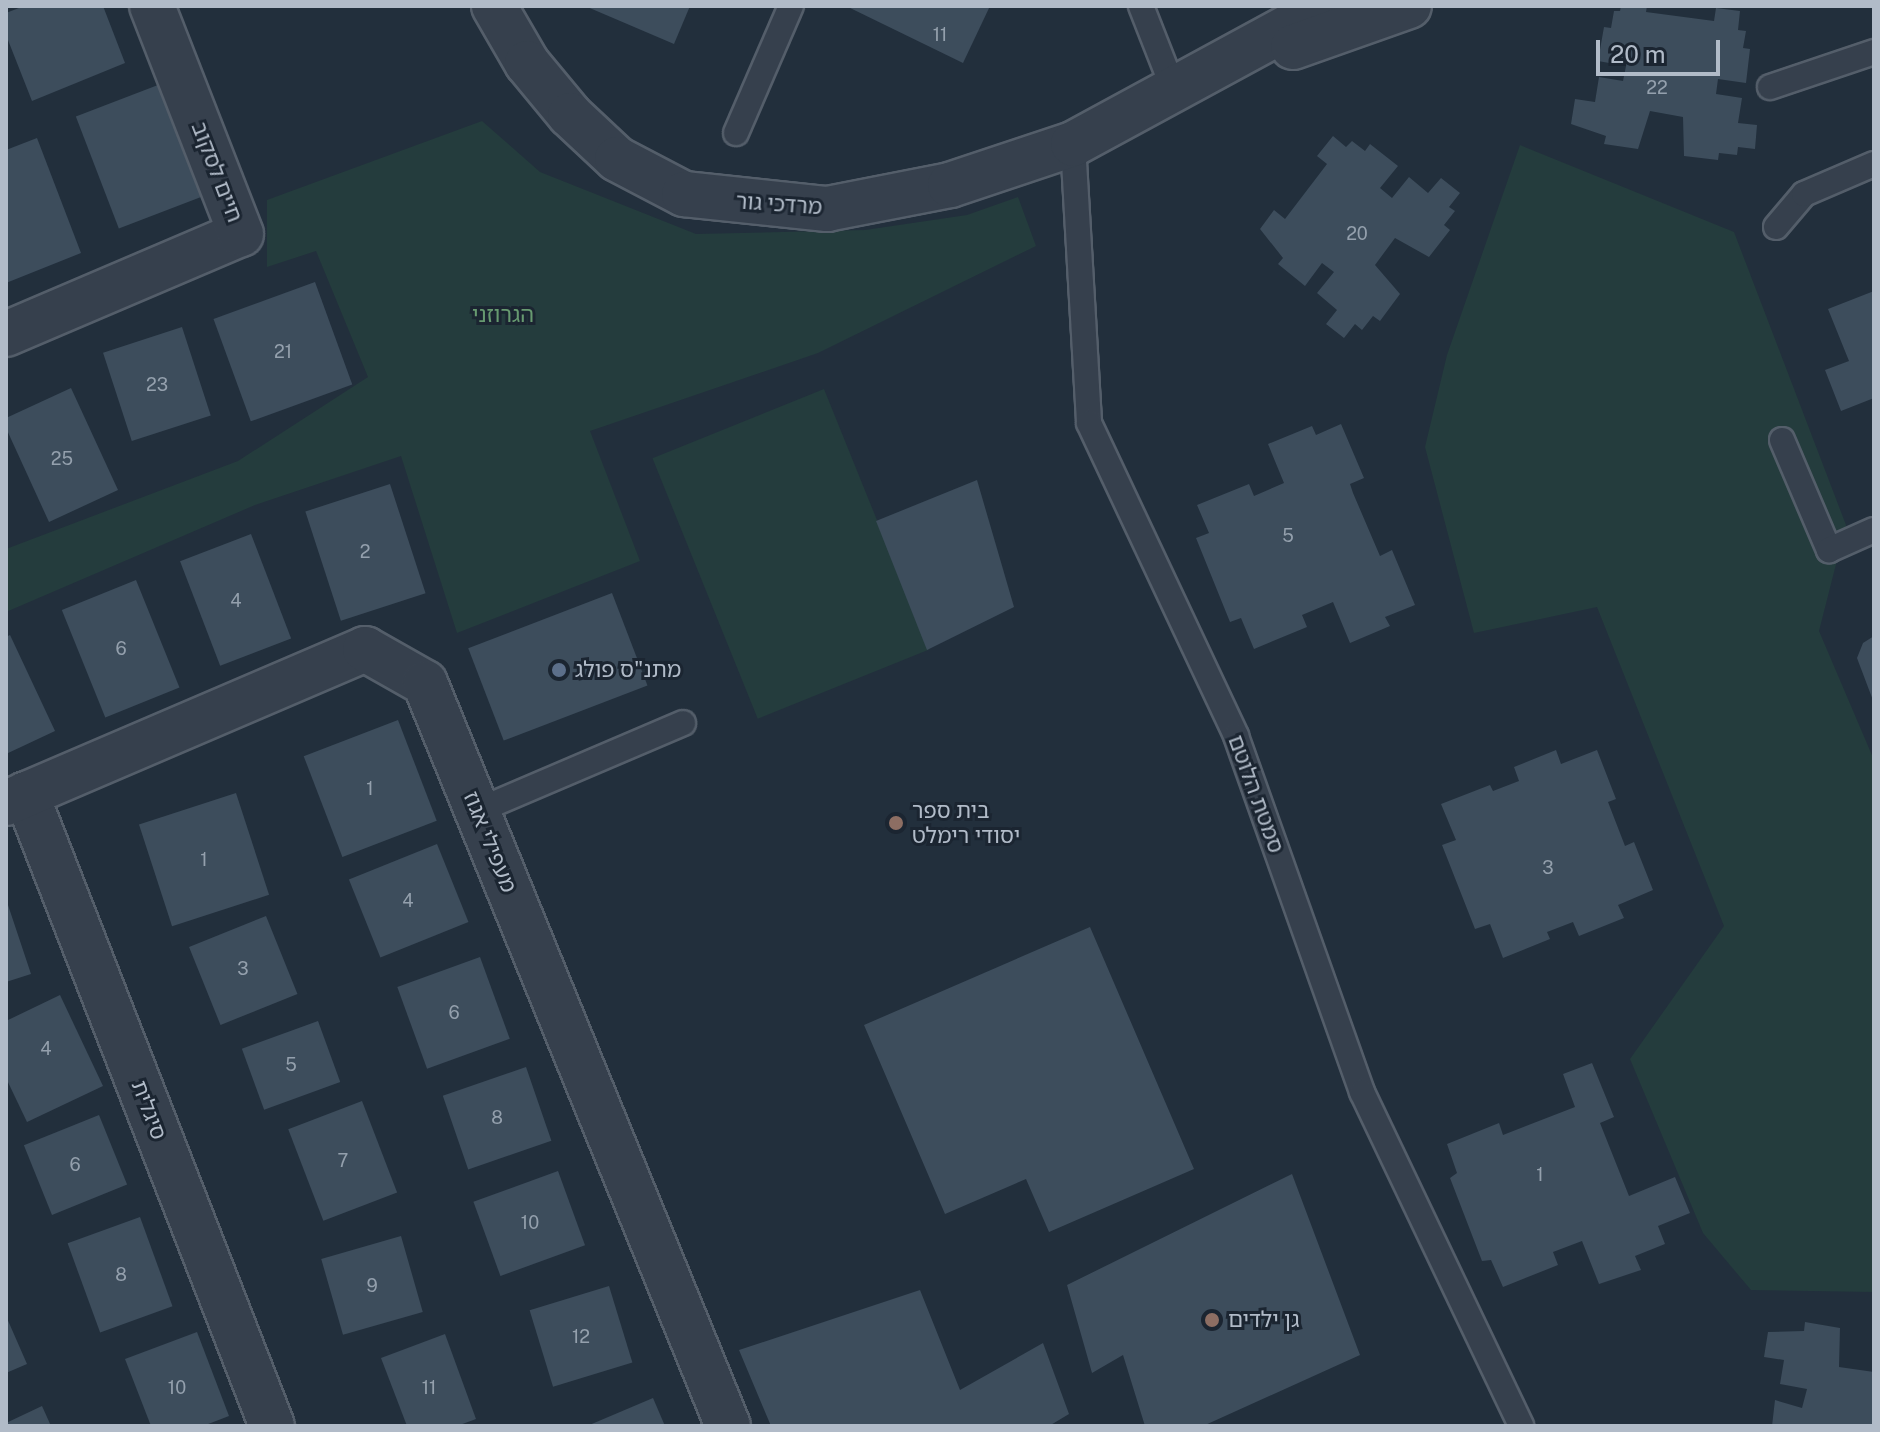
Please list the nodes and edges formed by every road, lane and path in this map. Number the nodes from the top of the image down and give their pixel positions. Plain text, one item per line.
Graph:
1 (152, 6) edge
2 (494, 6) edge
3 (791, 6) edge
4 (1141, 6) edge
5 (1327, 6) edge
6 (1409, 6) edge
7 (1874, 52) edge
8 (1770, 87) dead end
9 (1174, 90) junction
10 (736, 133) dead end
11 (1073, 144) junction
12 (1874, 164) edge
13 (1776, 227) dead end
14 (6, 334) edge
15 (1782, 440) dead end
16 (1874, 530) edge
17 (683, 723) dead end
18 (16, 799) edge
19 (477, 811) junction
20 (272, 1426) edge
21 (728, 1426) edge
22 (1521, 1426) edge

1 - 14 street, חיים לסקוב
2 - 11 street, מרדכי גור
3 - 10 lane
4 - 9 lane
5 - 9 street, מרדכי גור
6 - 9 street, מרדכי גור
7 - 8 lane
9 - 11 street, מרדכי גור
11 - 22 lane, סמטת הלוטם
12 - 13 lane
15 - 16 lane
17 - 19 lane
18 - 19 street, מעפילי אגוז
18 - 20 street, סיגלית
19 - 21 street, מעפילי אגוז

